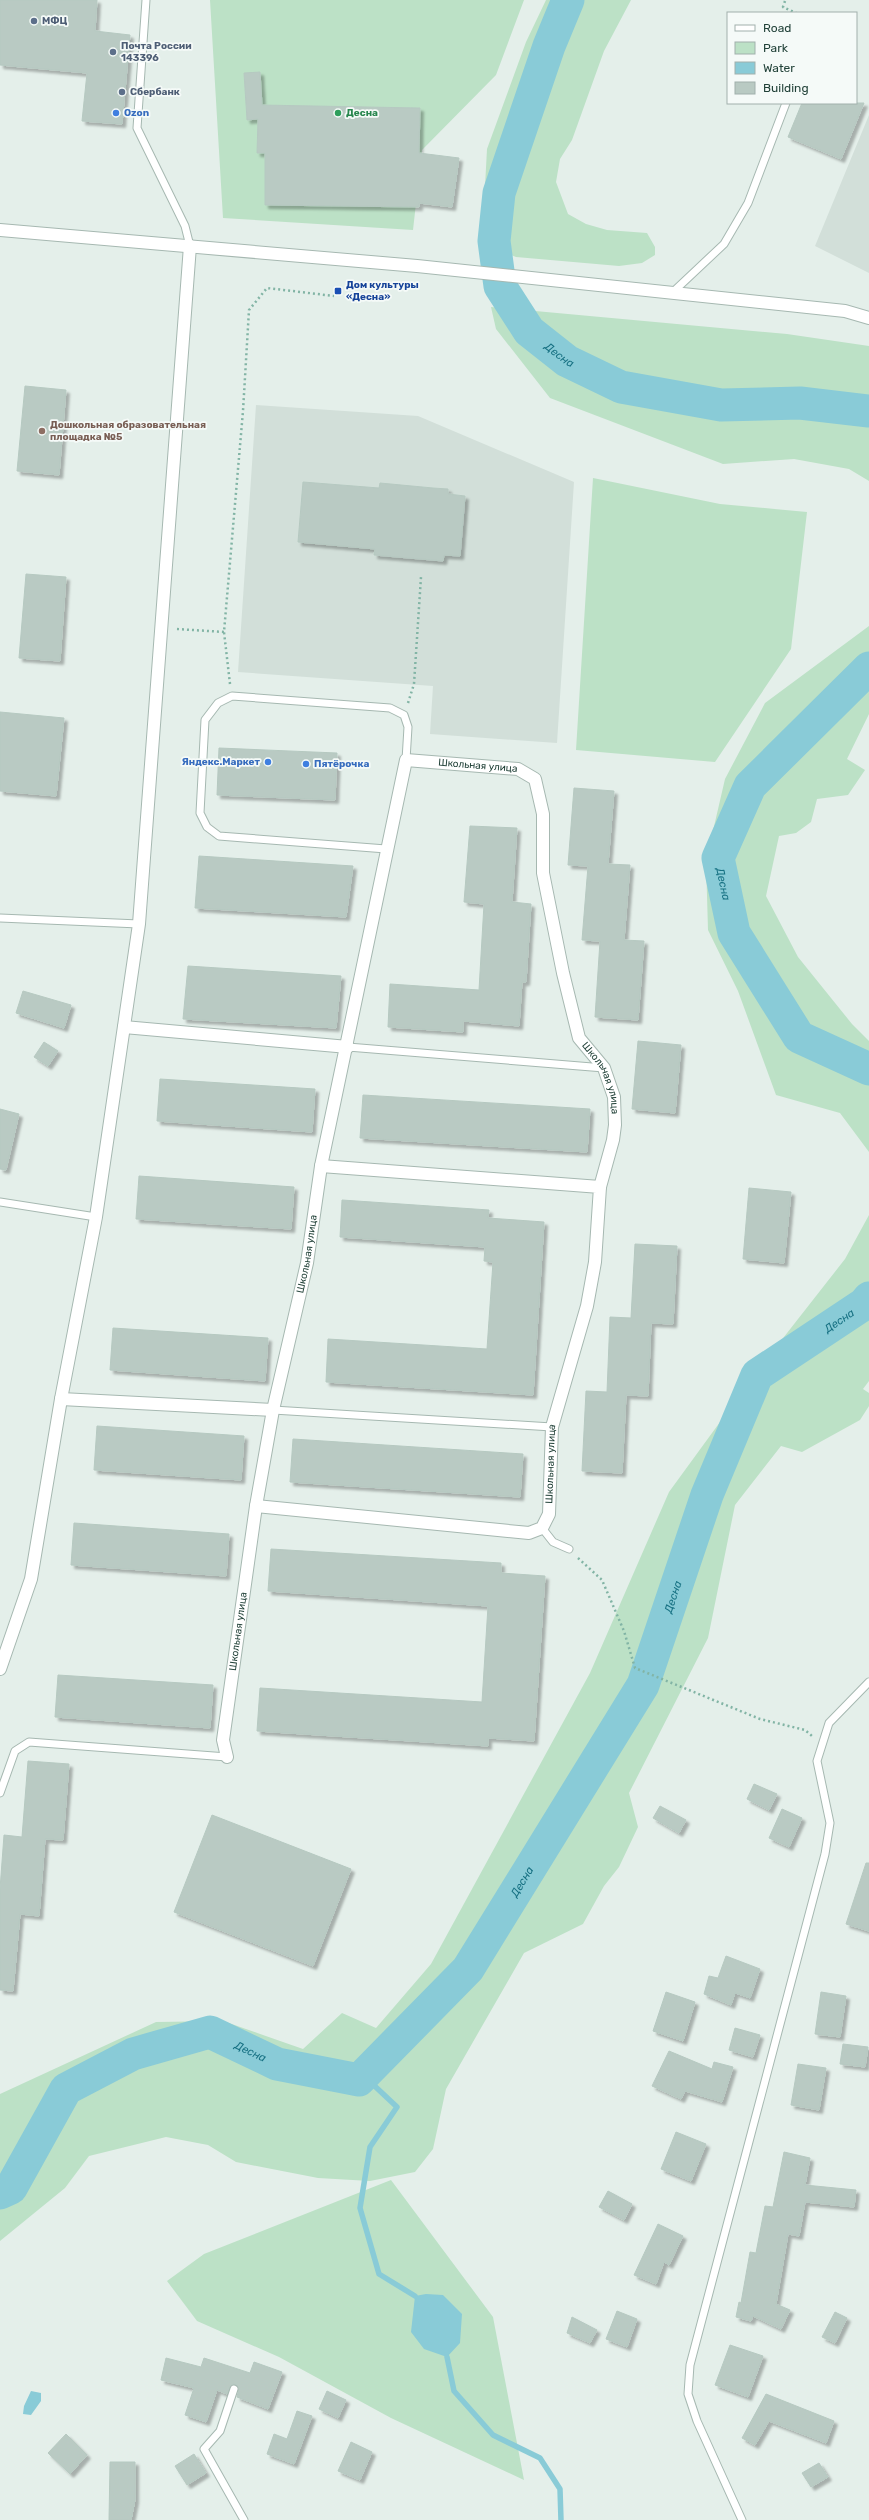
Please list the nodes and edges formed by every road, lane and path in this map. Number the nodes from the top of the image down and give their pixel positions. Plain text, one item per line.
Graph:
1 (146, 0) edge
2 (785, 1) dead end
3 (794, 12) edge
4 (786, 104) edge
5 (0, 230) edge
6 (190, 246) junction
7 (673, 292) junction
8 (334, 296) dead end
9 (869, 318) edge
10 (421, 577) dead end
11 (162, 628) junction
12 (224, 632) junction
13 (232, 696) junction
14 (404, 715) junction
15 (406, 760) junction
16 (386, 849) junction
17 (0, 918) edge
18 (139, 924) junction
19 (124, 1027) junction
20 (348, 1047) junction
21 (604, 1068) junction
22 (321, 1166) junction
23 (600, 1187) junction
24 (0, 1202) edge
25 (96, 1217) junction
26 (61, 1399) junction
27 (273, 1410) junction
28 (552, 1427) junction
29 (256, 1506) junction
30 (542, 1528) junction
31 (569, 1549) joint
32 (0, 1669) edge
33 (869, 1682) edge
34 (822, 1744) junction
35 (227, 1757) joint
36 (0, 1794) edge
37 (234, 2389) dead end
38 (244, 2520) edge
39 (742, 2520) edge

1 - 6 lane
2 - 3 path
4 - 7 lane
5 - 6 street
6 - 7 street
6 - 11 street
7 - 9 street
8 - 12 path
10 - 14 path
11 - 12 path
11 - 18 street
12 - 13 path
13 - 14 lane
13 - 16 lane
14 - 15 lane
15 - 16 street, Школьная улица
15 - 21 street, Школьная улица
16 - 20 street, Школьная улица
17 - 18 lane
18 - 19 street
19 - 20 street
19 - 25 street
20 - 21 lane
20 - 22 street, Школьная улица
21 - 23 street, Школьная улица
22 - 23 street
22 - 27 street, Школьная улица
23 - 28 street, Школьная улица
24 - 25 lane
25 - 26 street
26 - 27 street
26 - 32 street
27 - 28 lane
27 - 29 street, Школьная улица
28 - 30 street, Школьная улица
29 - 30 street
29 - 35 street, Школьная улица
30 - 31 lane
31 - 34 path
33 - 34 lane
34 - 39 lane
35 - 36 lane
37 - 38 lane

